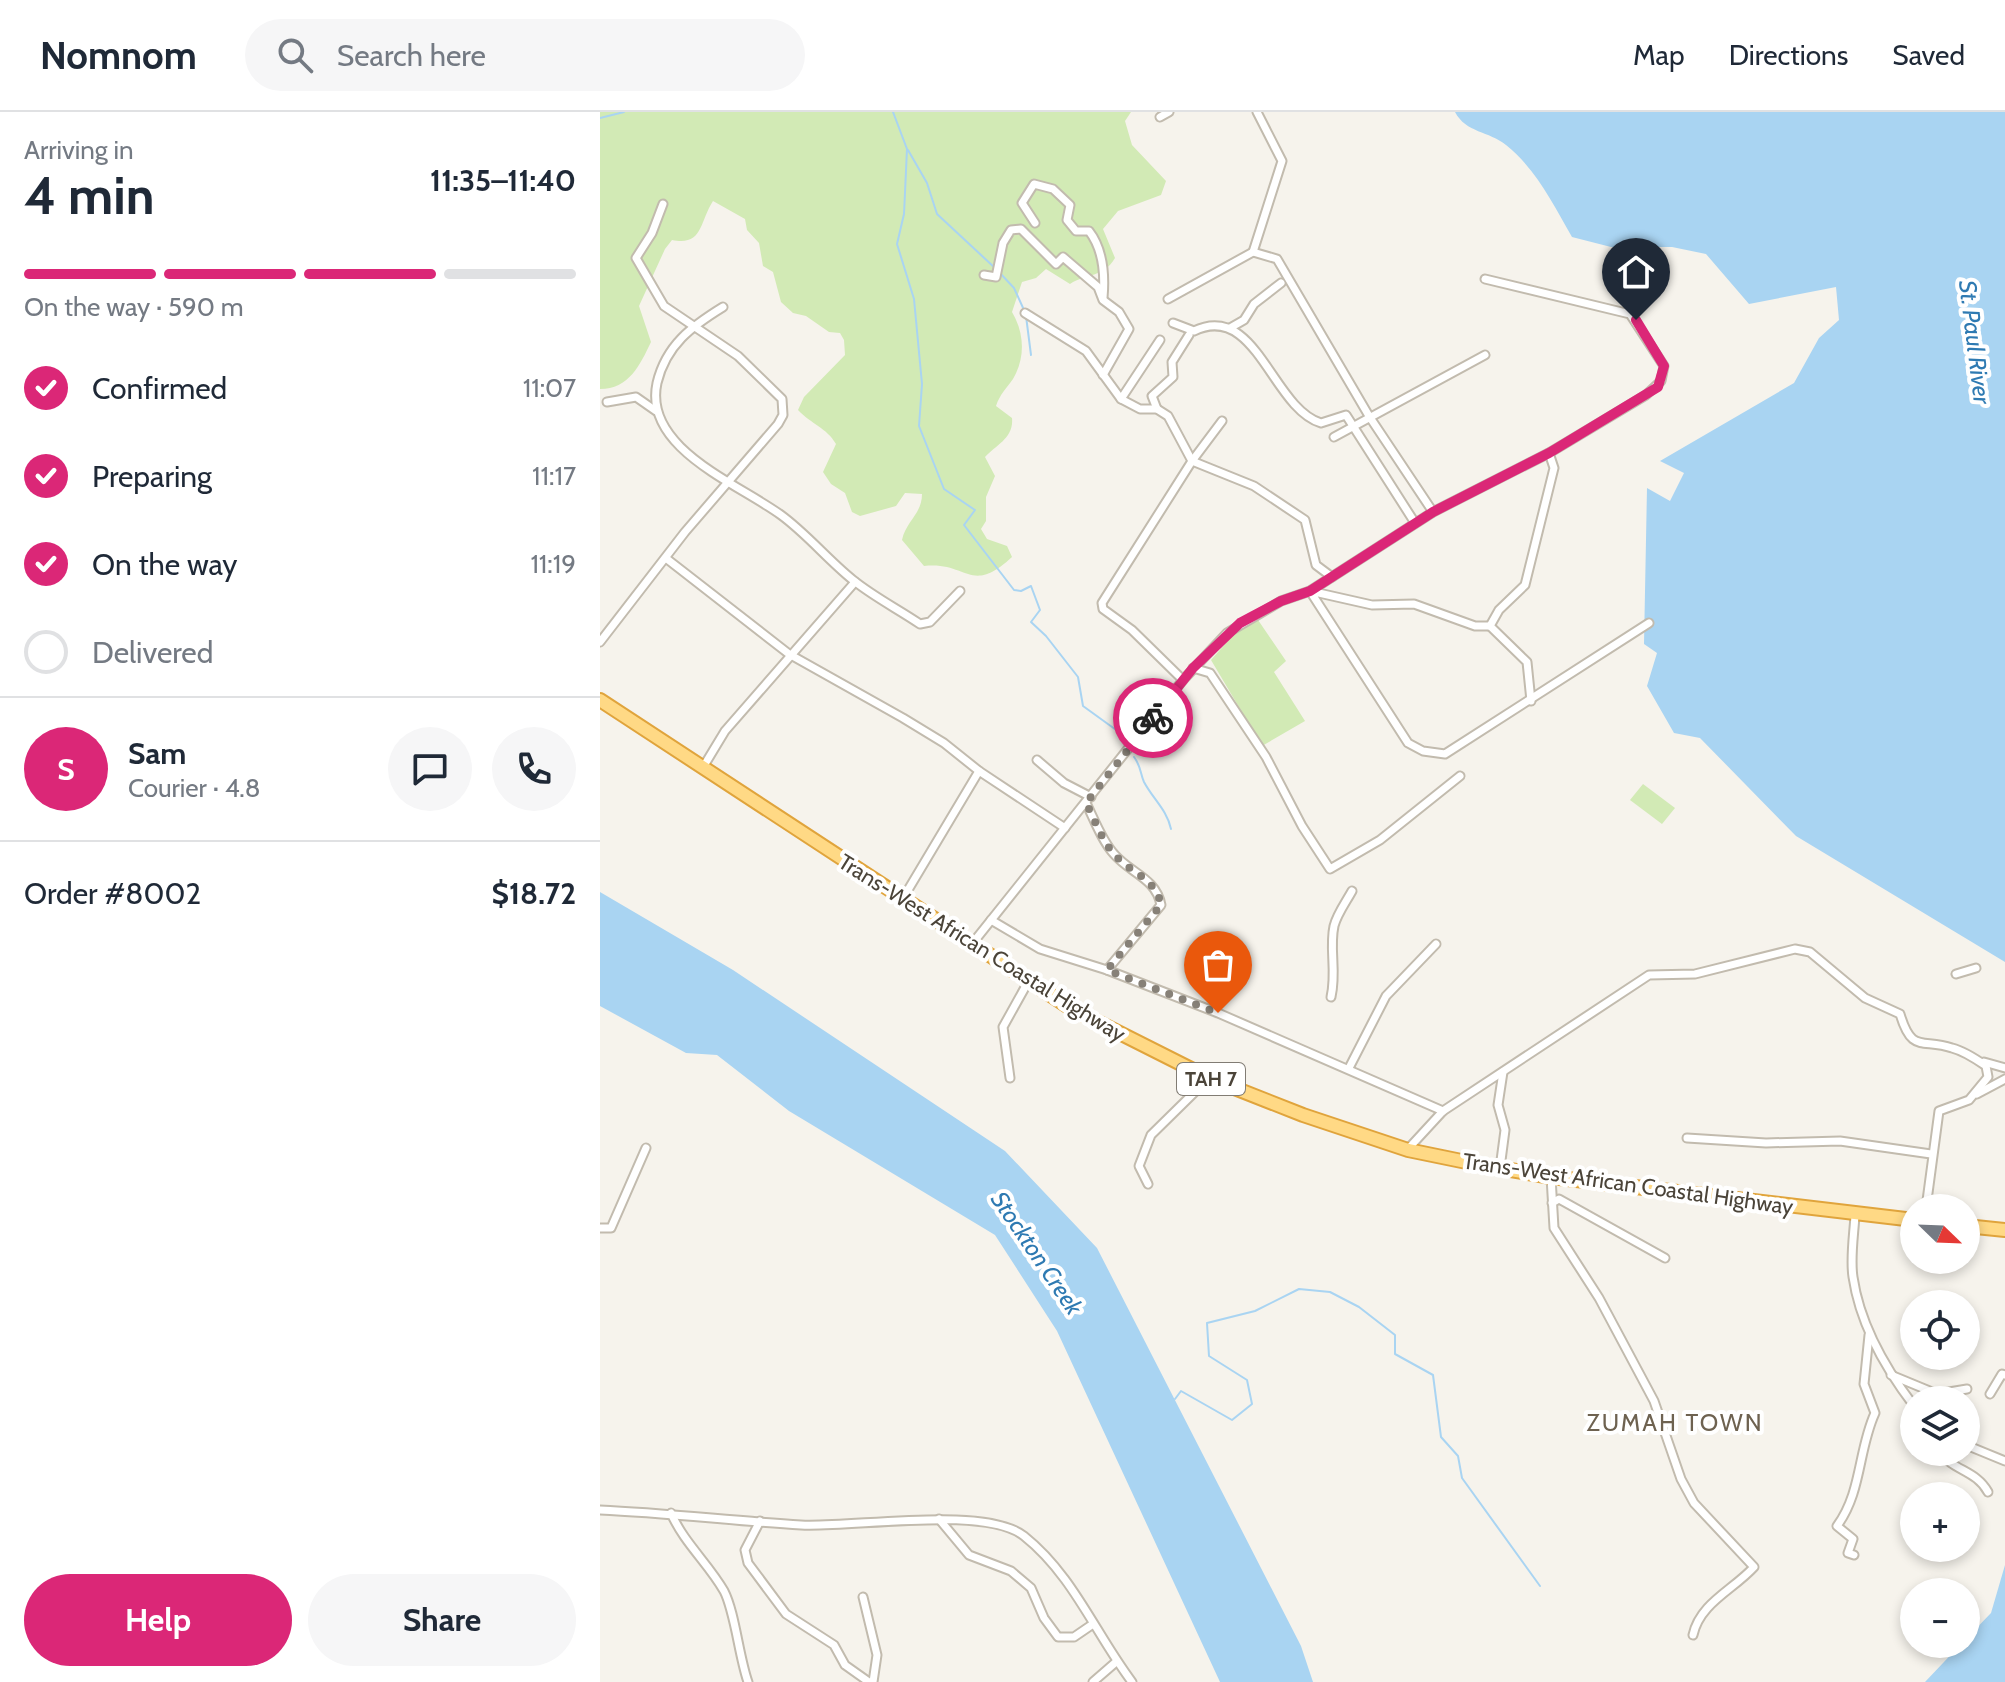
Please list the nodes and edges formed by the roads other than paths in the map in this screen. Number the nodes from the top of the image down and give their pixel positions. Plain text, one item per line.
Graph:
1 (1169, 112) edge
2 (1257, 112) edge
3 (1160, 117) dead end
4 (663, 204) dead end
5 (1035, 223) dead end
6 (1253, 252) junction
7 (984, 275) dead end
8 (1485, 279) dead end
9 (1281, 283) dead end
10 (1168, 299) dead end
11 (1103, 300) junction
12 (723, 307) dead end
13 (1025, 313) dead end
14 (1173, 323) dead end
15 (694, 325) junction
16 (1230, 328) junction
17 (1189, 335) dead end
18 (1160, 340) dead end
19 (1485, 355) dead end
20 (1103, 375) junction
21 (1121, 399) junction
22 (607, 402) dead end
23 (1157, 409) junction
24 (656, 411) junction
25 (1369, 416) junction
26 (1222, 421) dead end
27 (1353, 426) junction
28 (1334, 437) dead end
29 (1549, 453) junction
30 (1192, 461) junction
31 (728, 483) junction
32 (1433, 512) junction
33 (1415, 523) junction
34 (667, 559) junction
35 (1332, 577) junction
36 (855, 582) junction
37 (960, 591) dead end
38 (1310, 591) junction
39 (1649, 623) dead end
40 (1490, 626) junction
41 (600, 642) edge
42 (789, 654) junction
43 (1193, 668) junction
44 (1183, 680) junction
45 (600, 700) edge
46 (1531, 701) junction
47 (1037, 760) dead end
48 (702, 769) junction
49 (979, 771) junction
50 (1460, 776) dead end
51 (1088, 800) junction
52 (1065, 828) junction
53 (1352, 891) dead end
54 (902, 900) junction
55 (991, 920) junction
56 (1436, 944) dead end
57 (971, 946) junction
58 (1976, 968) dead end
59 (1107, 970) junction
60 (1956, 974) dead end
61 (1028, 982) junction
62 (1331, 997) dead end
63 (1976, 1059) junction
64 (1349, 1068) junction
65 (2005, 1068) edge
66 (1503, 1072) junction
67 (1010, 1078) dead end
68 (1209, 1078) junction
69 (2005, 1079) edge
70 (1969, 1100) junction
71 (1443, 1111) junction
72 (1687, 1138) dead end
73 (646, 1148) dead end
74 (1408, 1150) junction
75 (1931, 1154) junction
76 (1500, 1168) junction
77 (1551, 1177) junction
78 (1148, 1184) dead end
79 (1927, 1194) edge
80 (1552, 1203) junction
81 (1855, 1215) junction
82 (1900, 1219) edge
83 (1980, 1227) edge
84 (600, 1228) edge
85 (2005, 1230) edge
86 (1665, 1258) dead end
87 (1869, 1335) junction
88 (1889, 1374) junction
89 (2005, 1375) edge
90 (1918, 1386) edge
91 (1900, 1388) edge
92 (1990, 1394) dead end
93 (1980, 1451) edge
94 (2005, 1461) edge
95 (1956, 1466) edge
96 (1988, 1492) dead end
97 (600, 1510) edge
98 (671, 1513) junction
99 (939, 1519) junction
100 (760, 1521) junction
101 (1854, 1555) dead end
102 (863, 1597) dead end
103 (1093, 1624) junction
104 (1693, 1635) dead end
105 (1116, 1662) junction
106 (748, 1682) edge
107 (871, 1682) edge
108 (1093, 1682) edge
109 (1132, 1682) edge

1 - 3 street
2 - 6 street
4 - 15 street
5 - 11 street
6 - 10 street
6 - 25 street
7 - 11 street
8 - 29 street
9 - 16 street
11 - 20 street
12 - 15 street
13 - 20 street
14 - 16 street
15 - 24 street
15 - 31 street
16 - 27 street
17 - 23 street
18 - 21 street
19 - 25 street
20 - 21 street
21 - 23 street
22 - 24 street
23 - 30 street
24 - 31 street
25 - 27 street
25 - 32 street
26 - 30 street
27 - 28 street
27 - 33 street
29 - 32 street
29 - 40 street
30 - 35 street
30 - 44 street
31 - 34 street
31 - 36 street
32 - 33 street
33 - 35 street
34 - 41 street
34 - 42 street
35 - 38 street
36 - 37 street
36 - 42 street
38 - 40 street
38 - 43 street
38 - 46 street
39 - 46 street
40 - 46 street
42 - 48 street
42 - 49 street
43 - 44 street
43 - 50 street
44 - 51 street
45 - 48 highway, Trans-West African Coastal Highway / TAH 7
47 - 51 street
48 - 54 highway, Trans-West African Coastal Highway / TAH 7
49 - 52 street
49 - 54 street
51 - 52 street
51 - 59 street
52 - 55 street
53 - 62 street
54 - 57 highway, Trans-West African Coastal Highway / TAH 7
55 - 57 street
55 - 59 street
56 - 64 street
57 - 61 highway, Trans-West African Coastal Highway / TAH 7
58 - 60 street
59 - 64 street
61 - 67 street
61 - 68 highway, Trans-West African Coastal Highway / TAH 7
63 - 65 street
63 - 66 street
63 - 70 street
64 - 71 street
66 - 71 street
66 - 76 street
68 - 74 highway, Trans-West African Coastal Highway / TAH 7
68 - 78 street
69 - 70 street
70 - 75 street
71 - 74 street
72 - 75 street
73 - 84 street
74 - 76 highway, Trans-West African Coastal Highway / TAH 7
75 - 79 street
76 - 77 highway, Trans-West African Coastal Highway / TAH 7
77 - 80 street
77 - 81 highway, Trans-West African Coastal Highway / TAH 7
80 - 86 street
80 - 104 street
81 - 82 highway, Trans-West African Coastal Highway / TAH 7
81 - 87 street
83 - 85 highway
87 - 88 street
87 - 101 street
88 - 90 street
88 - 91 street
89 - 92 street
93 - 94 street
95 - 96 street
97 - 98 street
98 - 100 street
98 - 106 street
99 - 100 street
99 - 103 street
99 - 103 street
100 - 107 street
102 - 107 street
103 - 105 street
105 - 108 street
105 - 109 street

